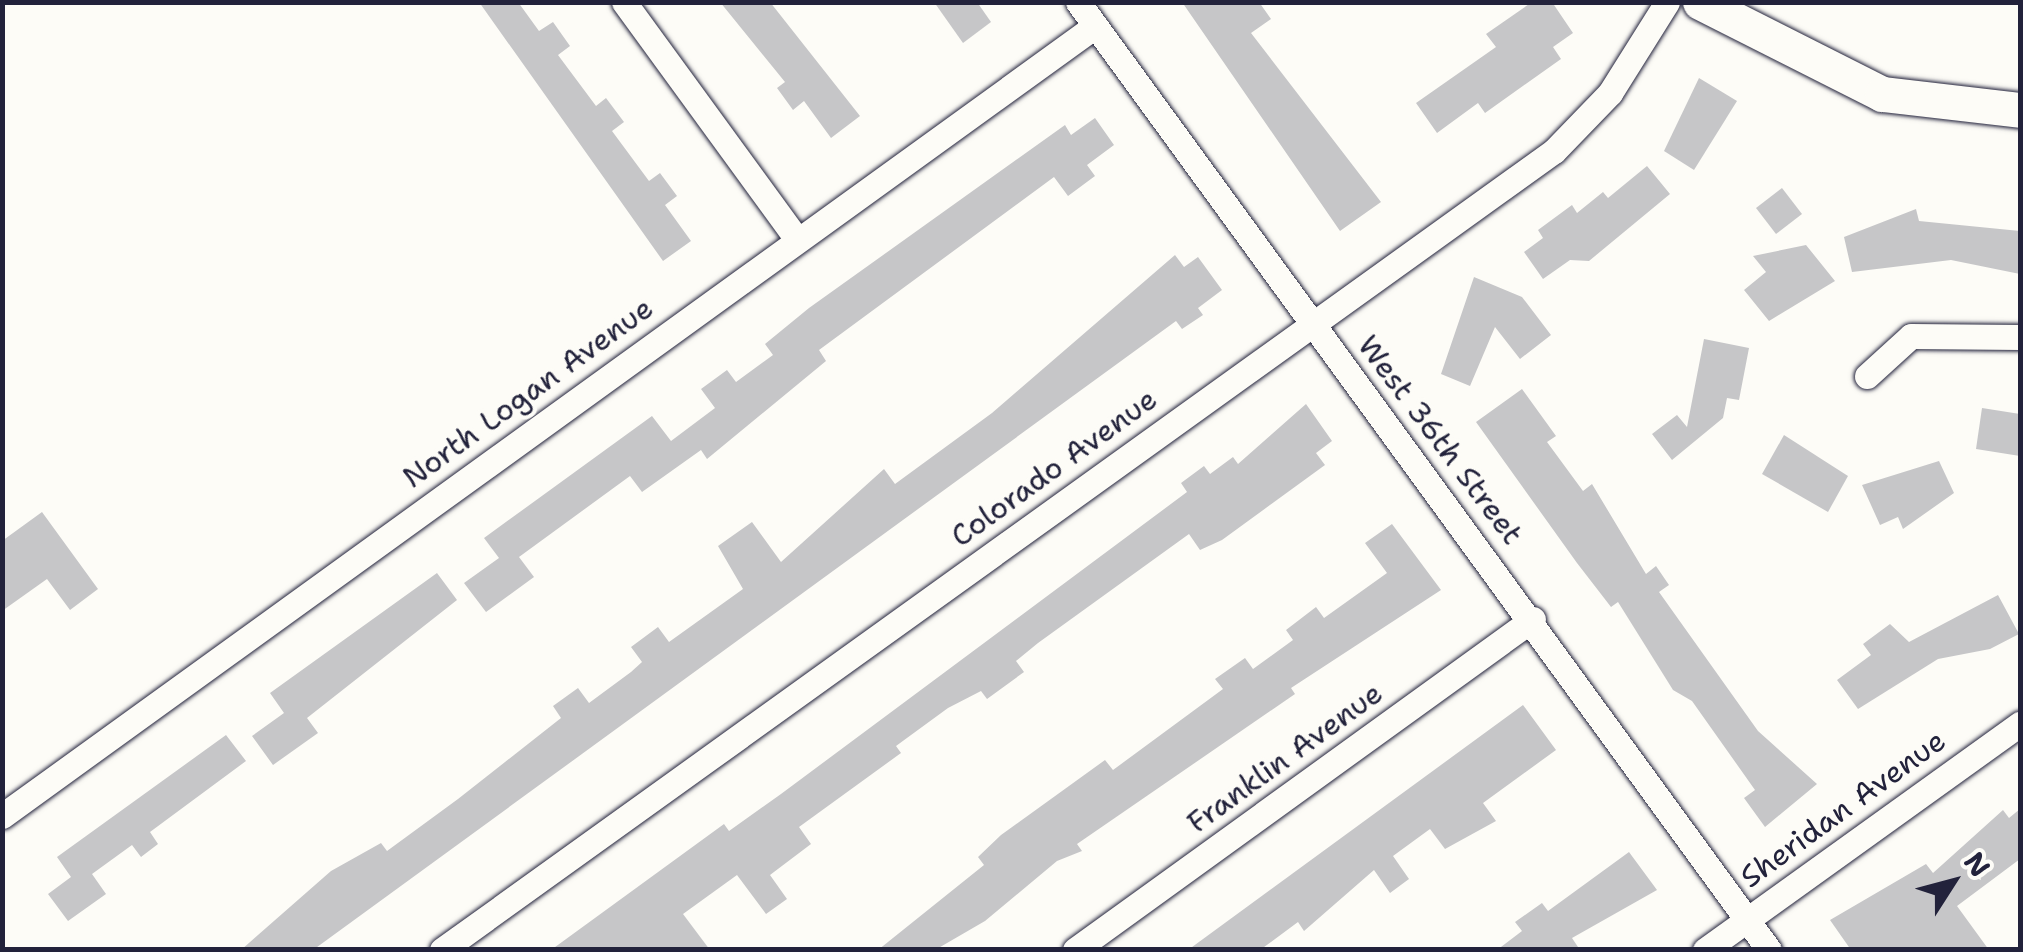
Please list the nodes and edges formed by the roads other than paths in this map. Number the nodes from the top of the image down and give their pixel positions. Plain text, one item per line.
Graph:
1 (624, 2) edge
2 (1078, 2) edge
3 (1666, 2) edge
4 (1700, 2) edge
5 (1095, 26) junction
6 (2020, 110) edge
7 (796, 238) junction
8 (1312, 322) junction
9 (2020, 336) edge
10 (1867, 376) dead end
11 (1533, 619) junction
12 (2020, 724) edge
13 (2, 816) edge
14 (1748, 919) junction
15 (442, 950) edge
16 (1074, 950) edge
17 (1706, 950) edge
18 (1769, 950) edge

1 - 7 street
2 - 5 street, West 36th Street
3 - 8 street, Colorado Avenue
4 - 6 street
5 - 7 street, North Logan Avenue
5 - 8 street, West 36th Street
7 - 13 street, North Logan Avenue
8 - 11 street, West 36th Street
8 - 15 street, Colorado Avenue
9 - 10 street
11 - 14 street, West 36th Street
11 - 16 street, Franklin Avenue
12 - 14 street, Sheridan Avenue
14 - 17 street, Sheridan Avenue
14 - 18 street, West 36th Street

